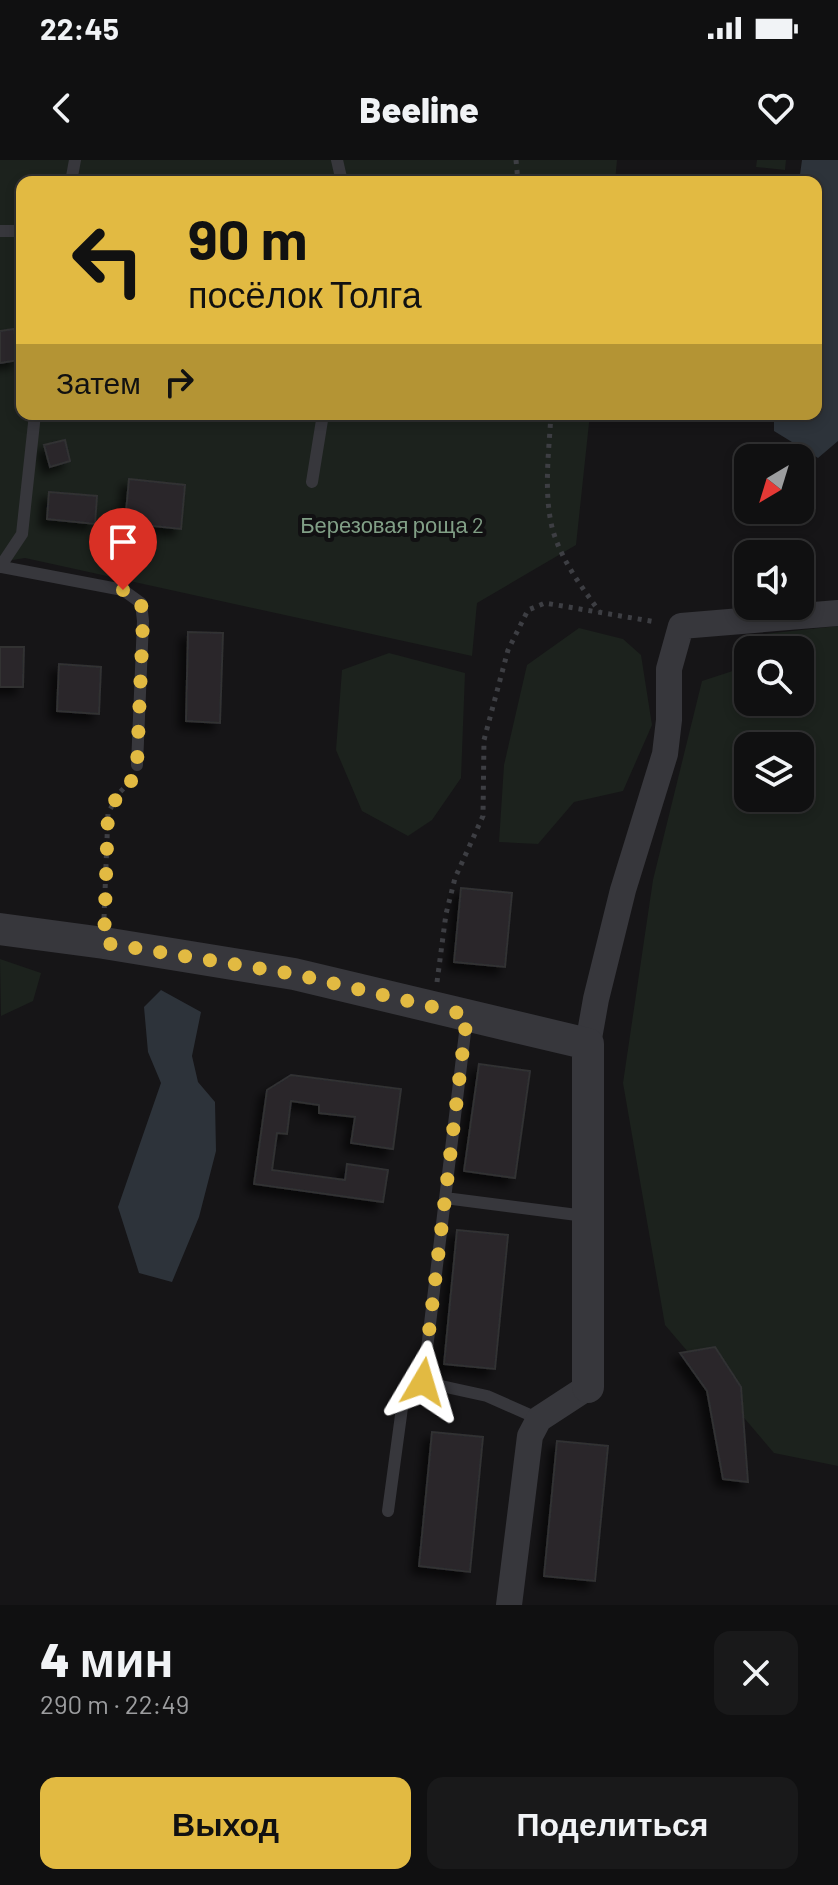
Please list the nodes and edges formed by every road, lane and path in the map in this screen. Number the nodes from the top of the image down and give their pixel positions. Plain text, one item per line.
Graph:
1 (34, 420) edge
2 (322, 420) edge
3 (551, 420) edge
4 (312, 482) dead end
5 (1, 567) edge
6 (599, 612) junction
7 (838, 613) edge
8 (681, 626) junction
9 (137, 765) joint
10 (0, 929) edge
11 (104, 943) junction
12 (434, 1007) junction
13 (467, 1015) junction
14 (588, 1044) junction
15 (445, 1198) junction
16 (589, 1217) junction
17 (423, 1382) junction
18 (588, 1387) joint
19 (539, 1419) junction
20 (388, 1511) dead end
21 (509, 1605) edge

1 - 5 lane
2 - 4 lane
3 - 6 path
5 - 9 lane
6 - 8 path
6 - 12 path
7 - 8 street
8 - 14 street
9 - 11 path
10 - 11 street
11 - 12 street
12 - 13 street
13 - 14 street
13 - 15 lane
14 - 16 street
15 - 16 lane
15 - 17 lane
16 - 18 street
17 - 19 lane
17 - 20 lane
18 - 19 street
19 - 21 street

